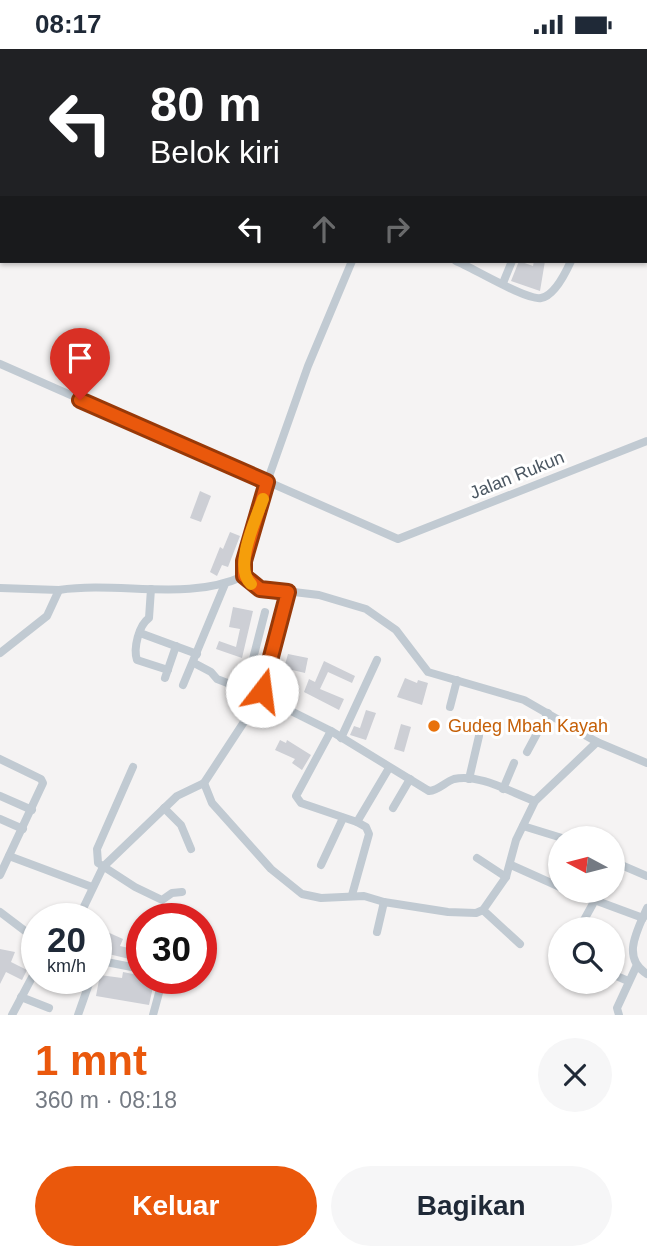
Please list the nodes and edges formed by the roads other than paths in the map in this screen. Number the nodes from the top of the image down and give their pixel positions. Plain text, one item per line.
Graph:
1 (351, 263) edge
2 (511, 263) edge
3 (571, 263) edge
4 (471, 264) edge
5 (503, 283) junction
6 (0, 364) edge
7 (647, 441) edge
8 (267, 482) junction
9 (244, 576) junction
10 (225, 584) junction
11 (0, 587) edge
12 (59, 590) junction
13 (151, 590) junction
14 (288, 592) junction
15 (265, 611) dead end
16 (140, 633) junction
17 (176, 646) junction
18 (0, 653) edge
19 (196, 658) junction
20 (377, 660) dead end
21 (457, 680) junction
22 (183, 685) dead end
23 (245, 690) junction
24 (261, 696) junction
25 (450, 707) dead end
26 (548, 713) junction
27 (331, 731) junction
28 (480, 736) dead end
29 (341, 738) junction
30 (597, 742) junction
31 (527, 752) dead end
32 (0, 759) edge
33 (646, 761) edge
34 (514, 763) dead end
35 (133, 767) dead end
36 (389, 768) junction
37 (410, 779) junction
38 (469, 779) junction
39 (204, 783) junction
40 (503, 789) junction
41 (0, 796) edge
42 (535, 801) junction
43 (164, 808) junction
44 (393, 808) dead end
45 (32, 810) junction
46 (343, 818) junction
47 (0, 819) edge
48 (357, 822) junction
49 (523, 827) junction
50 (23, 829) junction
51 (548, 834) edge
52 (191, 849) dead end
53 (9, 856) junction
54 (477, 858) dead end
55 (321, 865) dead end
56 (512, 865) junction
57 (103, 867) junction
58 (625, 867) edge
59 (0, 875) edge
60 (647, 876) edge
61 (506, 877) junction
62 (548, 880) edge
63 (92, 887) junction
64 (182, 892) dead end
65 (352, 895) junction
66 (384, 902) junction
67 (85, 903) edge
68 (603, 903) edge
69 (647, 908) edge
70 (482, 910) junction
71 (0, 912) edge
72 (643, 918) junction
73 (21, 928) edge
74 (377, 932) dead end
75 (520, 944) dead end
76 (636, 967) junction
77 (647, 974) edge
78 (625, 980) edge
79 (628, 981) junction
80 (23, 994) edge
81 (85, 994) edge
82 (159, 994) edge
83 (21, 997) junction
84 (49, 1008) dead end
85 (12, 1015) edge
86 (78, 1015) edge
87 (153, 1015) edge
88 (619, 1015) edge

1 - 8 street
2 - 5 street
3 - 5 street
4 - 5 street
6 - 8 street
7 - 8 street, Jalan Rukun
8 - 9 street
9 - 10 street
9 - 14 street
10 - 13 street
10 - 19 street
11 - 12 street
12 - 13 street
12 - 18 street
13 - 16 street
14 - 21 street
14 - 24 street
15 - 23 street
16 - 17 street
16 - 17 street
17 - 19 street
19 - 22 street
19 - 23 street
20 - 29 street
21 - 25 street
21 - 26 street
23 - 24 street
24 - 27 street
24 - 39 street
26 - 30 street
26 - 31 street
27 - 29 street
27 - 46 street
28 - 38 street
29 - 36 street
30 - 33 street
30 - 42 street
32 - 45 street
34 - 40 street
35 - 57 street
36 - 37 street
36 - 48 street
37 - 38 street
37 - 44 street
38 - 40 street
39 - 43 street
39 - 65 street
40 - 42 street
41 - 45 street
42 - 49 street
43 - 52 street
43 - 57 street
45 - 50 street
46 - 48 street
46 - 55 street
47 - 50 street
48 - 65 street
49 - 51 street
49 - 56 street
50 - 53 street
53 - 59 street
53 - 63 street
54 - 61 street
56 - 61 street
56 - 62 street
57 - 63 street
57 - 64 street
58 - 60 street
61 - 70 street
63 - 67 street
65 - 66 street
66 - 70 street
66 - 74 street
68 - 72 street
69 - 72 street
70 - 75 street
71 - 73 street
72 - 76 street
76 - 77 street
76 - 79 street
78 - 79 street
79 - 88 street
80 - 83 street
81 - 86 street
82 - 87 street
83 - 84 street
83 - 85 street

